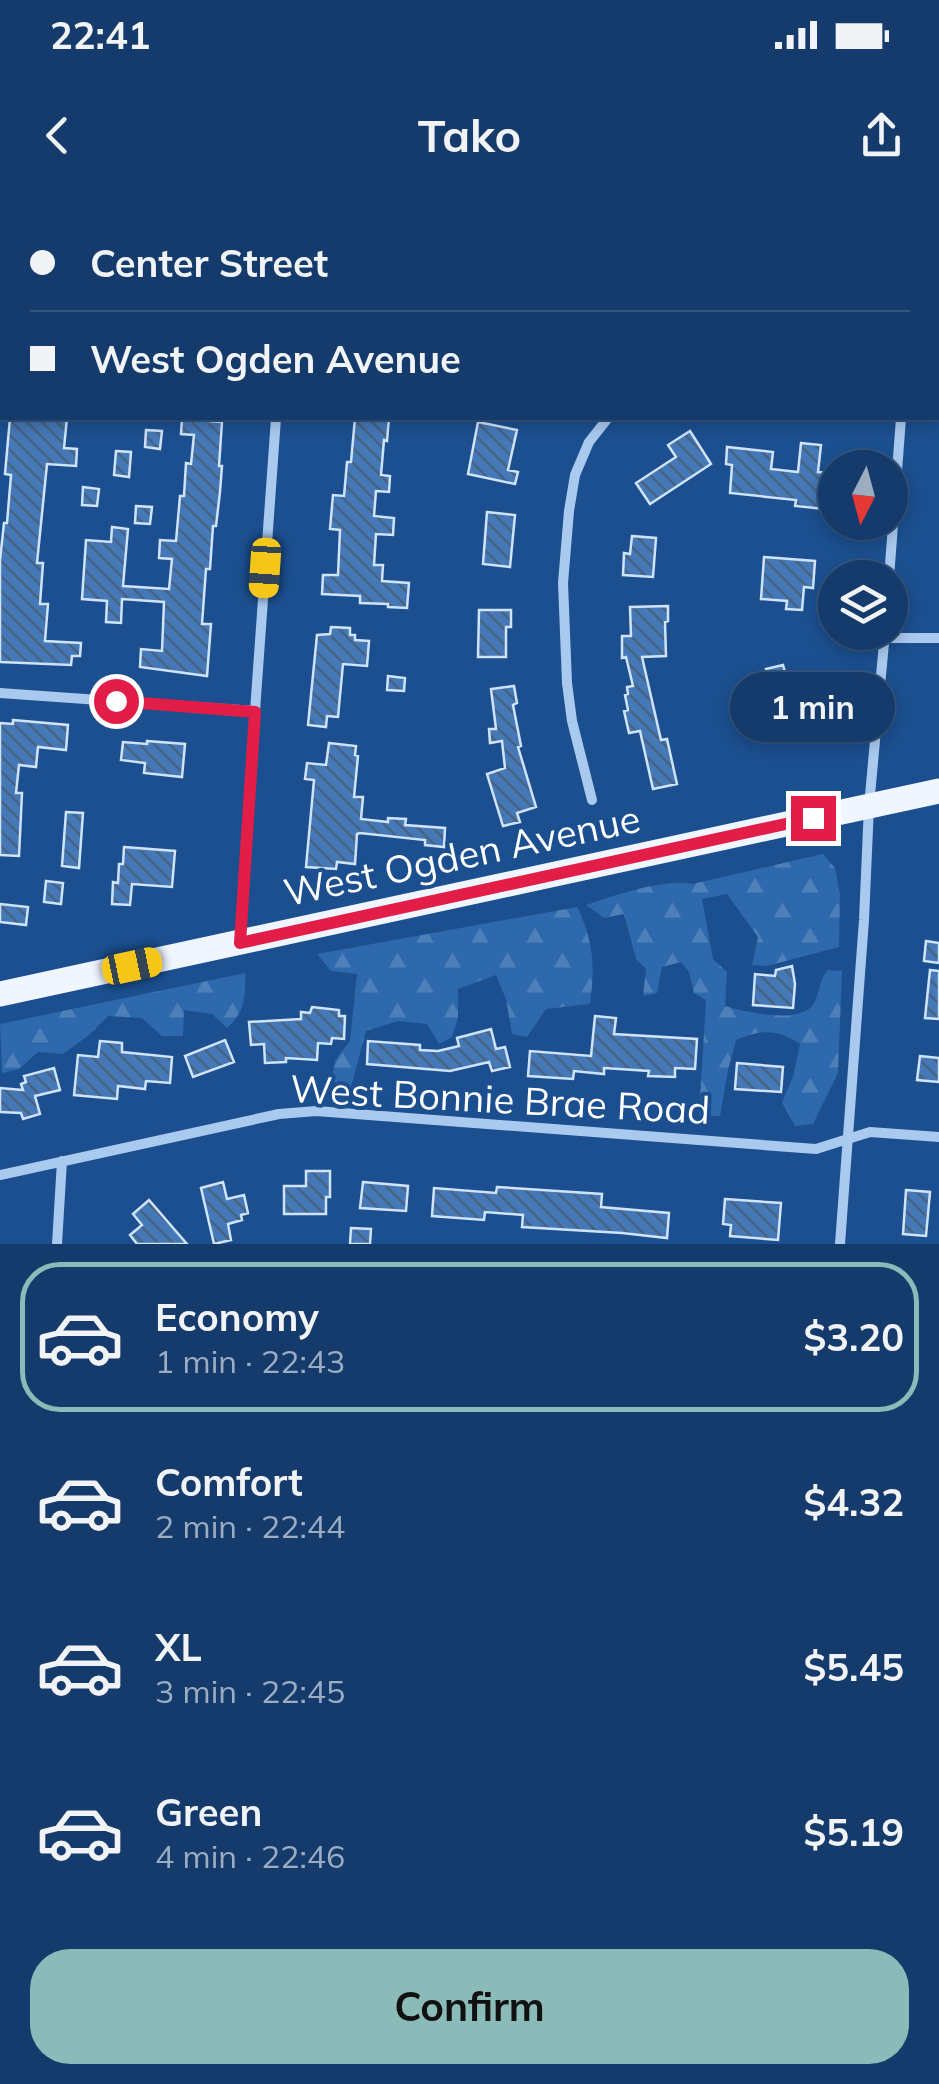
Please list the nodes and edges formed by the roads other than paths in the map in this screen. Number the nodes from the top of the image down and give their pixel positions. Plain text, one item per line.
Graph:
1 (276, 420) edge
2 (606, 420) edge
3 (902, 420) edge
4 (890, 560) edge
5 (908, 636) edge
6 (939, 638) edge
7 (884, 650) edge
8 (0, 692) edge
9 (255, 712) junction
10 (939, 791) edge
11 (592, 800) dead end
12 (870, 806) junction
13 (240, 943) junction
14 (0, 994) edge
15 (939, 1136) edge
16 (848, 1138) junction
17 (62, 1161) junction
18 (0, 1175) edge
19 (57, 1244) edge
20 (840, 1244) edge

1 - 9 street
2 - 11 street
3 - 4 street
5 - 6 street
7 - 12 street
8 - 9 street
9 - 13 street
10 - 12 main road, West Ogden Avenue
12 - 13 main road, West Ogden Avenue
12 - 16 street
13 - 14 main road, West Ogden Avenue
15 - 16 street, West Bonnie Brae Road
16 - 17 street, West Bonnie Brae Road
16 - 20 street
17 - 18 street, West Bonnie Brae Road
17 - 19 street

